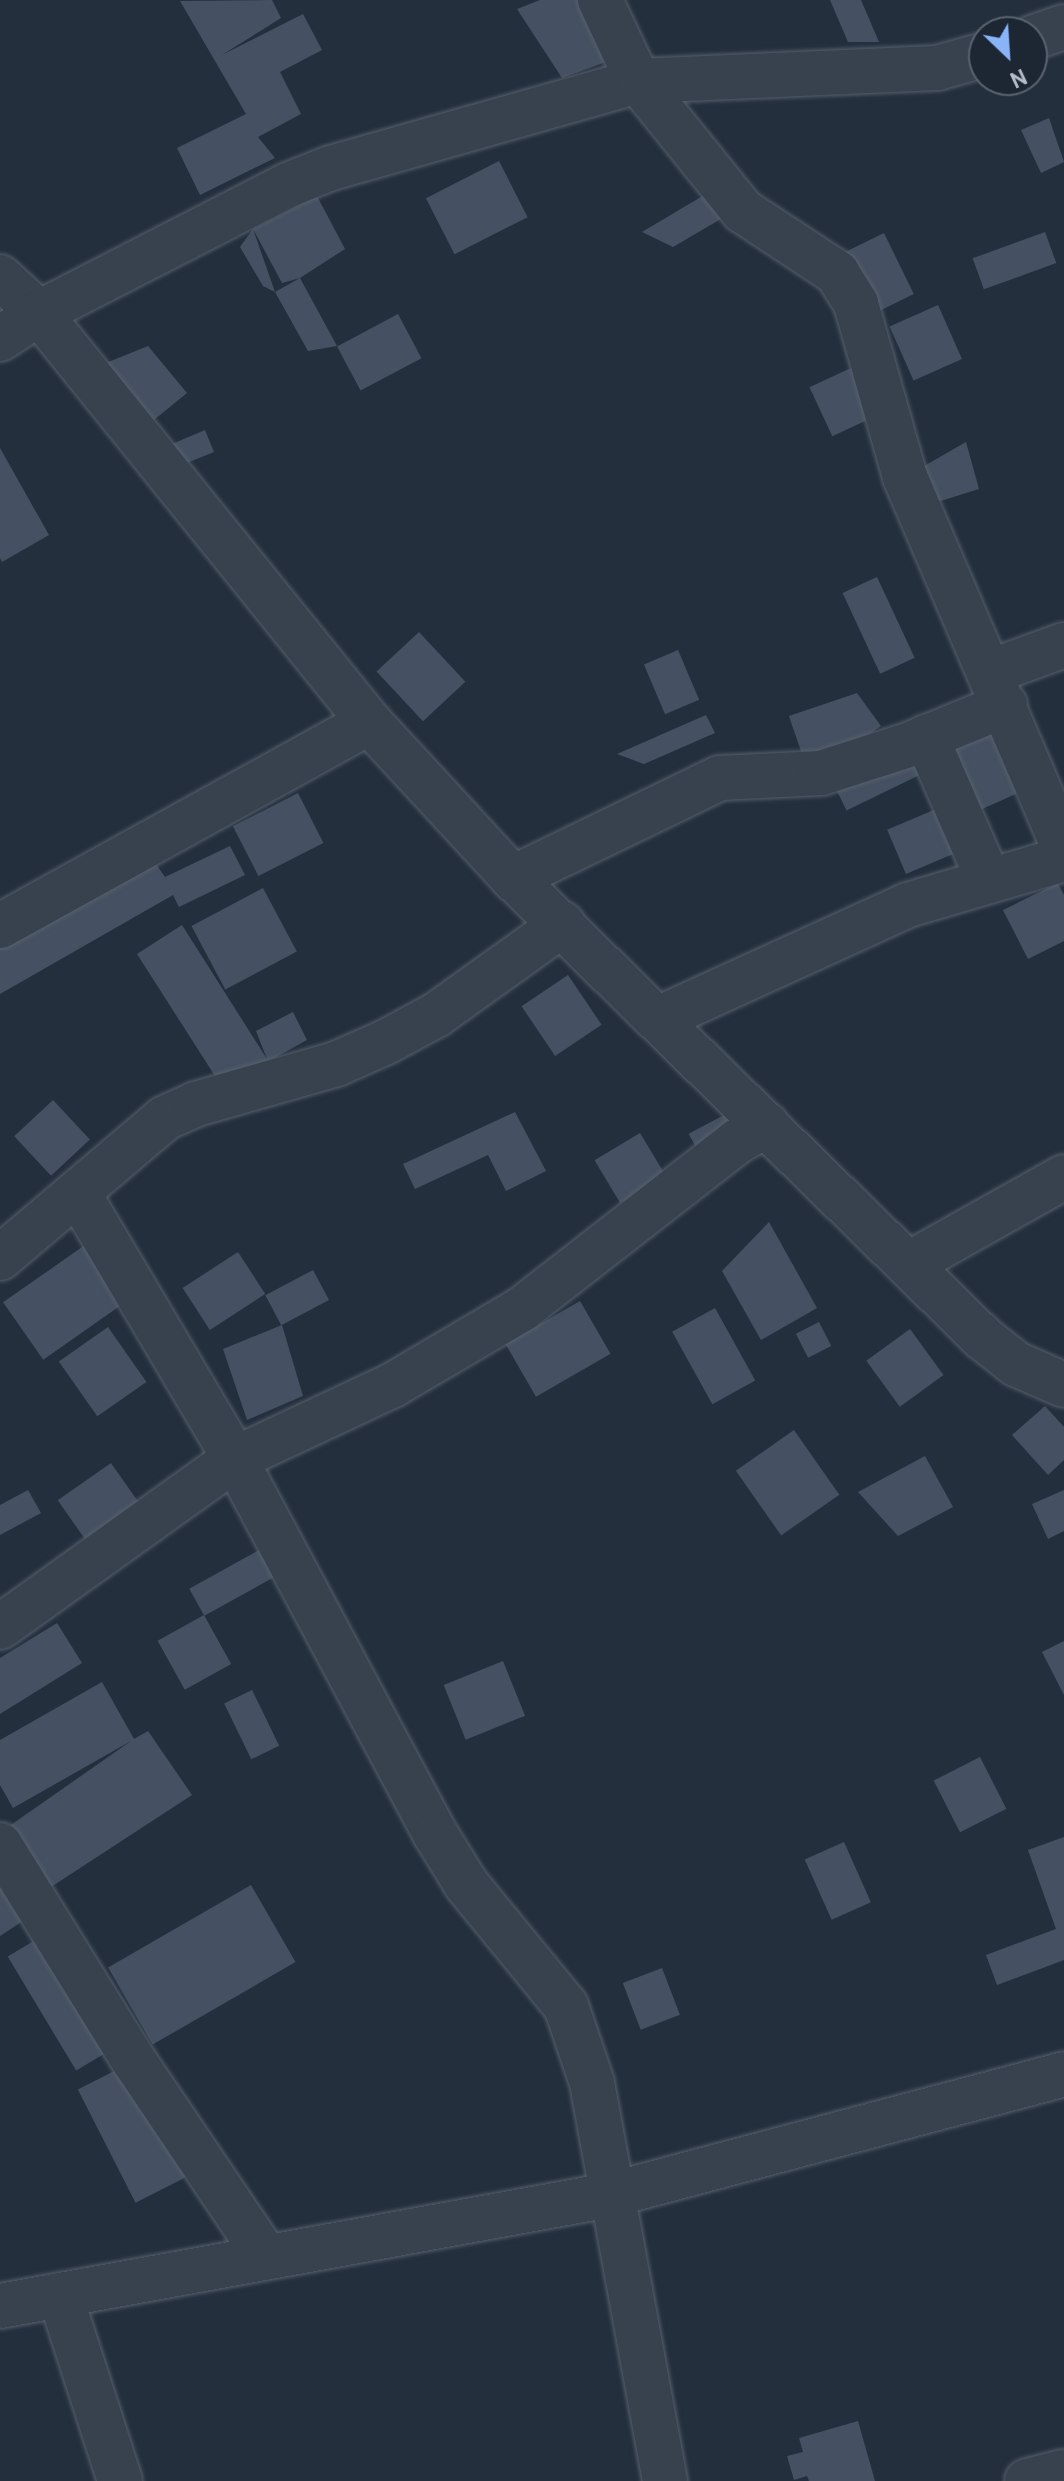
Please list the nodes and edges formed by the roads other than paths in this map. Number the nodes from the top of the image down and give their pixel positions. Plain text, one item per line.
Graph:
1 (600, 0) edge
2 (968, 59) edge
3 (638, 81) junction
4 (0, 277) edge
5 (39, 313) junction
6 (0, 339) edge
7 (1064, 645) edge
8 (997, 688) junction
9 (369, 722) junction
10 (926, 737) junction
11 (1064, 848) edge
12 (1064, 859) edge
13 (513, 878) junction
14 (989, 881) junction
15 (563, 924) junction
16 (0, 926) edge
17 (658, 1019) junction
18 (767, 1125) junction
19 (1064, 1177) edge
20 (79, 1195) junction
21 (0, 1258) edge
22 (909, 1264) junction
23 (1064, 1385) edge
24 (235, 1459) junction
25 (0, 1627) edge
26 (0, 1845) edge
27 (1064, 2074) edge
28 (610, 2195) junction
29 (266, 2257) junction
30 (60, 2295) junction
31 (0, 2306) edge
32 (1064, 2472) edge
33 (120, 2481) edge
34 (665, 2481) edge
35 (1027, 2481) edge

1 - 3 street
2 - 3 street
3 - 5 street
3 - 8 street
4 - 5 street
5 - 6 street
5 - 9 street
7 - 8 street
8 - 10 street
8 - 11 street
9 - 13 street
9 - 16 street
10 - 13 street
10 - 14 street
12 - 14 street
13 - 15 street
14 - 17 street
15 - 17 street
15 - 20 street
17 - 18 street
18 - 22 street
18 - 24 street
19 - 22 street
20 - 21 street
20 - 24 street
22 - 23 street
24 - 25 street
24 - 28 street
26 - 29 street
27 - 28 street
28 - 29 street
28 - 34 street
29 - 30 street
30 - 31 street
30 - 33 street
32 - 35 street

